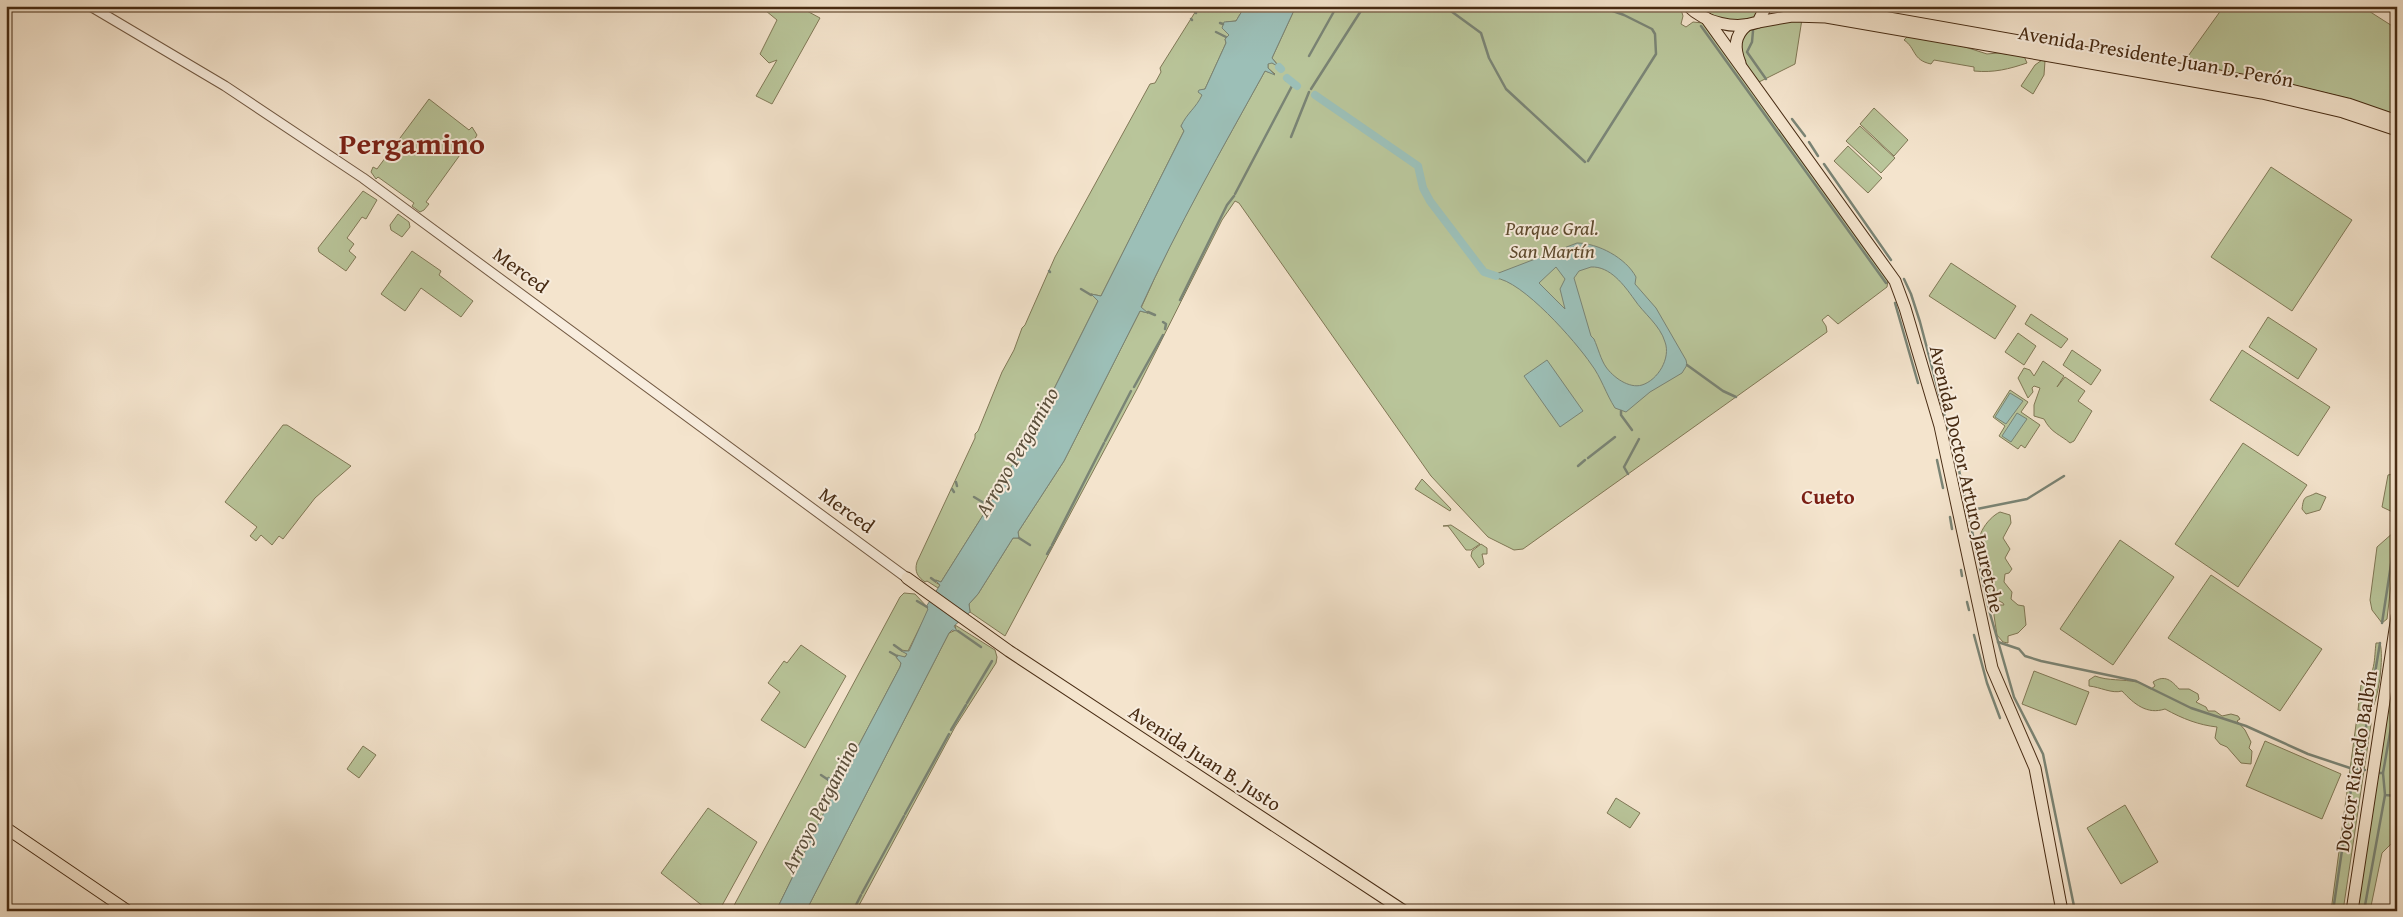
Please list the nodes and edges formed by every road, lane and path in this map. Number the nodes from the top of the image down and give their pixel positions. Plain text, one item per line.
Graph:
1 (90, 6) edge
2 (1688, 6) edge
3 (1766, 6) edge
4 (1821, 6) edge
5 (1706, 18) junction
6 (1752, 23) junction
7 (1741, 67) junction
8 (2397, 121) edge
9 (2397, 130) edge
10 (911, 581) joint
11 (2397, 616) edge
12 (6, 828) edge
13 (128, 911) edge
14 (1404, 911) edge
15 (2062, 911) edge
16 (2352, 911) edge

1 - 10 street, Merced
2 - 5 main road, Avenida Presidente Juan D. Perón
3 - 6 main road
4 - 8 main road, Avenida Presidente Juan D. Perón
5 - 6 main road, Avenida Presidente Juan D. Perón
5 - 7 main road, Avenida Doctor Arturo Jauretche
6 - 7 main road, Avenida Doctor Arturo Jauretche
6 - 9 main road, Avenida Presidente Juan D. Perón
7 - 15 main road, Avenida Doctor Arturo Jauretche
10 - 14 main road, Avenida Juan B. Justo
11 - 16 main road, Doctor Ricardo Balbín
12 - 13 main road

